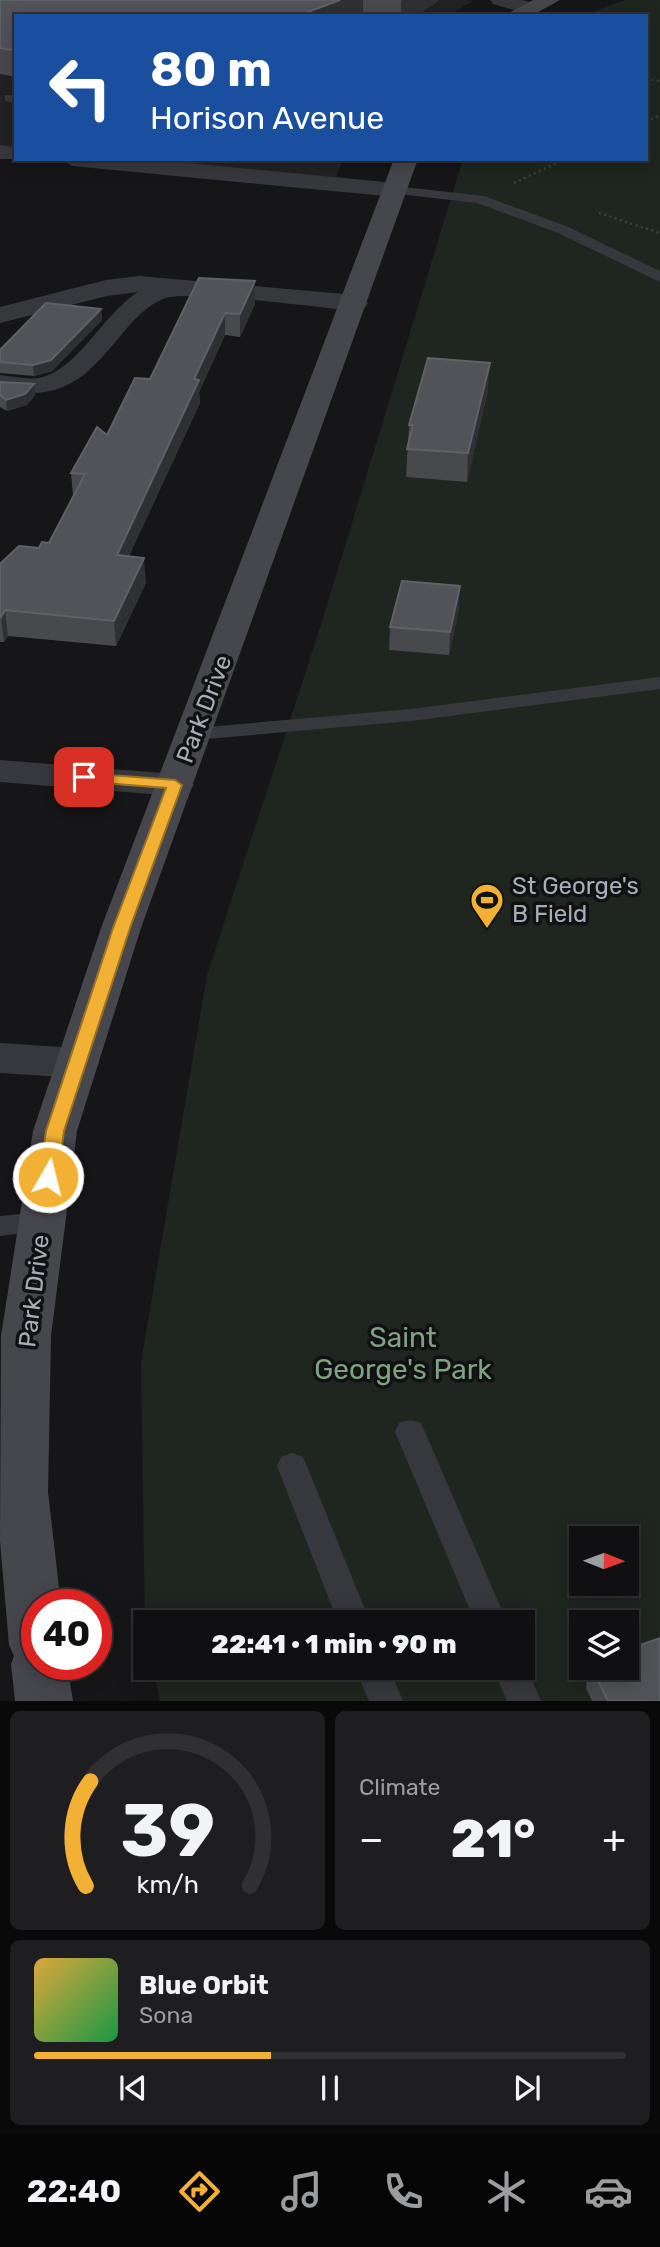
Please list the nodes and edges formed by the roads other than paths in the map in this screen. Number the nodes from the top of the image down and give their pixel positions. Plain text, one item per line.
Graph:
1 (500, 0) edge
2 (550, 0) edge
3 (521, 12) edge
4 (113, 161) edge
5 (401, 175) edge
6 (660, 277) edge
7 (178, 288) junction
8 (355, 303) junction
9 (0, 315) edge
10 (0, 383) edge
11 (660, 683) edge
12 (195, 734) junction
13 (0, 771) edge
14 (175, 785) junction
15 (0, 1058) edge
16 (77, 1063) junction
17 (42, 1222) junction
18 (0, 1226) edge
19 (410, 1433) dead end
20 (292, 1466) dead end
21 (32, 1589) edge
22 (349, 1610) edge
23 (486, 1610) edge
24 (41, 1680) edge
25 (377, 1680) edge
26 (515, 1680) edge
27 (44, 1701) edge
28 (386, 1701) edge
29 (524, 1701) edge

1 - 3 street
2 - 3 street
4 - 5 street
5 - 6 lane
5 - 8 street, Park Drive
7 - 8 street
7 - 9 street
7 - 10 street
8 - 12 street, Park Drive
11 - 12 lane
12 - 14 street, Park Drive
13 - 14 street
14 - 16 street, Park Drive
15 - 16 street
16 - 17 street, Park Drive
17 - 18 lane
17 - 21 street, Park Drive
19 - 23 lane
20 - 22 lane
24 - 27 street
25 - 28 lane
26 - 29 lane

